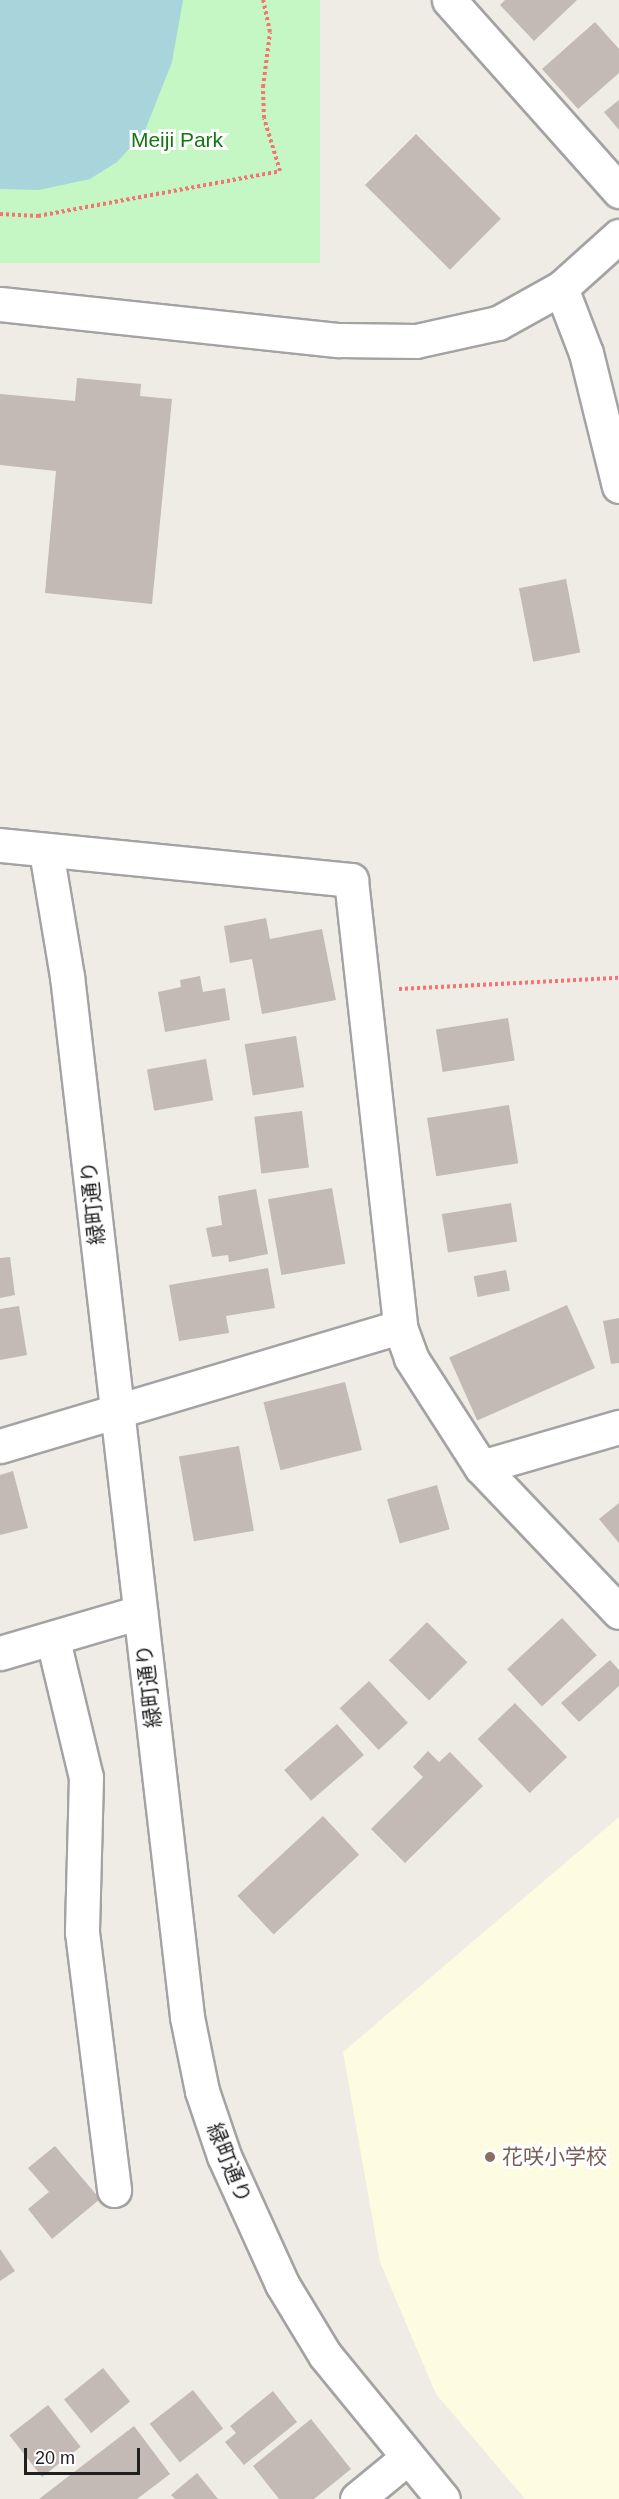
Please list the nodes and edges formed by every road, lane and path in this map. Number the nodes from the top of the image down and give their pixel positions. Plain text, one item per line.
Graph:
1 (263, 0) edge
2 (449, 0) edge
3 (619, 191) edge
4 (0, 214) edge
5 (619, 236) edge
6 (561, 288) junction
7 (0, 304) edge
8 (619, 486) edge
9 (0, 845) edge
10 (46, 851) junction
11 (619, 978) edge
12 (396, 989) dead end
13 (400, 1327) junction
14 (116, 1412) junction
15 (619, 1427) edge
16 (0, 1446) edge
17 (481, 1467) junction
18 (140, 1612) junction
19 (619, 1612) edge
20 (53, 1640) junction
21 (0, 1653) edge
22 (114, 2190) dead end
23 (407, 2458) junction
24 (357, 2499) edge
25 (443, 2499) edge

1 - 4 path
2 - 3 street
5 - 6 street
6 - 7 street
6 - 8 street
9 - 10 street
10 - 13 street
10 - 14 street, 緑町通り
11 - 12 path
13 - 14 street
13 - 17 street
14 - 16 street
14 - 18 street, 緑町通り
15 - 17 street
17 - 19 street
18 - 20 street
18 - 23 street, 緑町通り
20 - 21 street
20 - 22 street
23 - 24 street
23 - 25 street, 緑町通り

